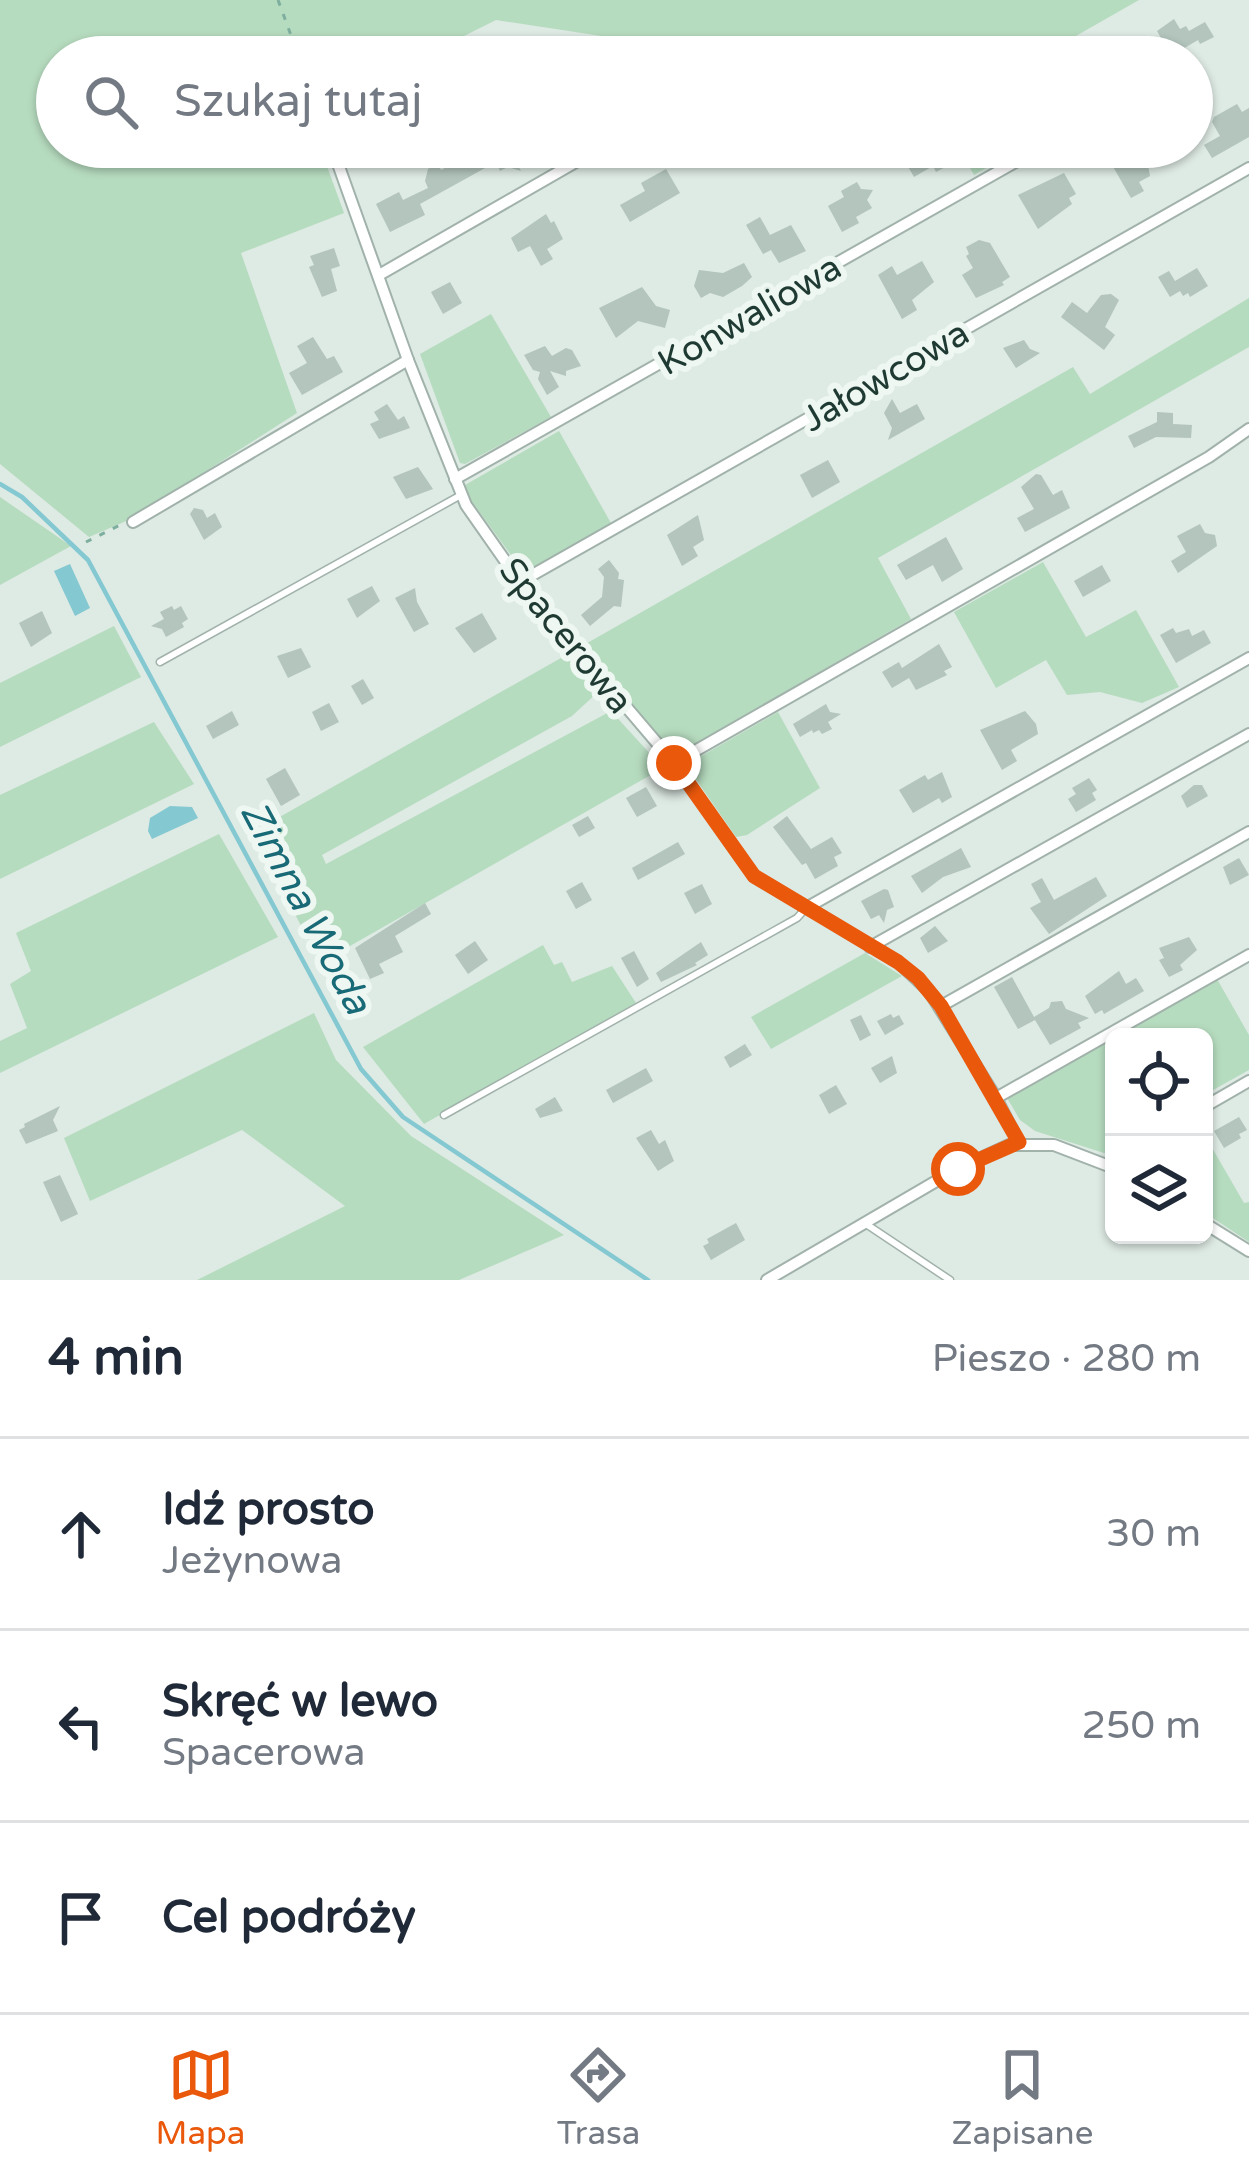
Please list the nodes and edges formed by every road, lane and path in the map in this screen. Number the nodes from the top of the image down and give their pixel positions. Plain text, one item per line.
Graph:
1 (278, 0) edge
2 (291, 36) edge
3 (340, 168) edge
4 (565, 168) edge
5 (1005, 168) edge
6 (1249, 168) edge
7 (379, 275) junction
8 (409, 361) junction
9 (1249, 429) edge
10 (455, 479) junction
11 (461, 495) junction
12 (133, 522) joint
13 (86, 542) dead end
14 (520, 582) junction
15 (1249, 658) edge
16 (160, 662) dead end
17 (1249, 734) edge
18 (674, 763) junction
19 (1249, 832) edge
20 (806, 908) junction
21 (870, 947) junction
22 (1249, 955) edge
23 (941, 1006) junction
24 (1249, 1081) edge
25 (997, 1098) junction
26 (1213, 1101) edge
27 (444, 1115) dead end
28 (1019, 1142) junction
29 (1105, 1162) edge
30 (863, 1222) junction
31 (1213, 1229) edge
32 (1249, 1251) edge
33 (766, 1280) edge
34 (950, 1280) edge

1 - 2 path
3 - 7 street, Spacerowa
4 - 7 street
5 - 10 street, Konwaliowa
6 - 14 street, Jałowcowa
7 - 8 street, Spacerowa
8 - 10 street, Spacerowa
8 - 12 street
9 - 18 street
10 - 11 street, Spacerowa
11 - 14 street, Spacerowa
11 - 16 lane
12 - 13 path
14 - 18 street, Spacerowa
15 - 20 street
17 - 21 street
18 - 20 street, Spacerowa
19 - 23 street
20 - 21 street, Spacerowa
20 - 27 lane
21 - 23 street, Spacerowa
22 - 25 street
23 - 25 street, Spacerowa
24 - 26 street
25 - 28 street, Spacerowa
28 - 29 street
28 - 30 street
30 - 33 street
30 - 34 lane
31 - 32 street

